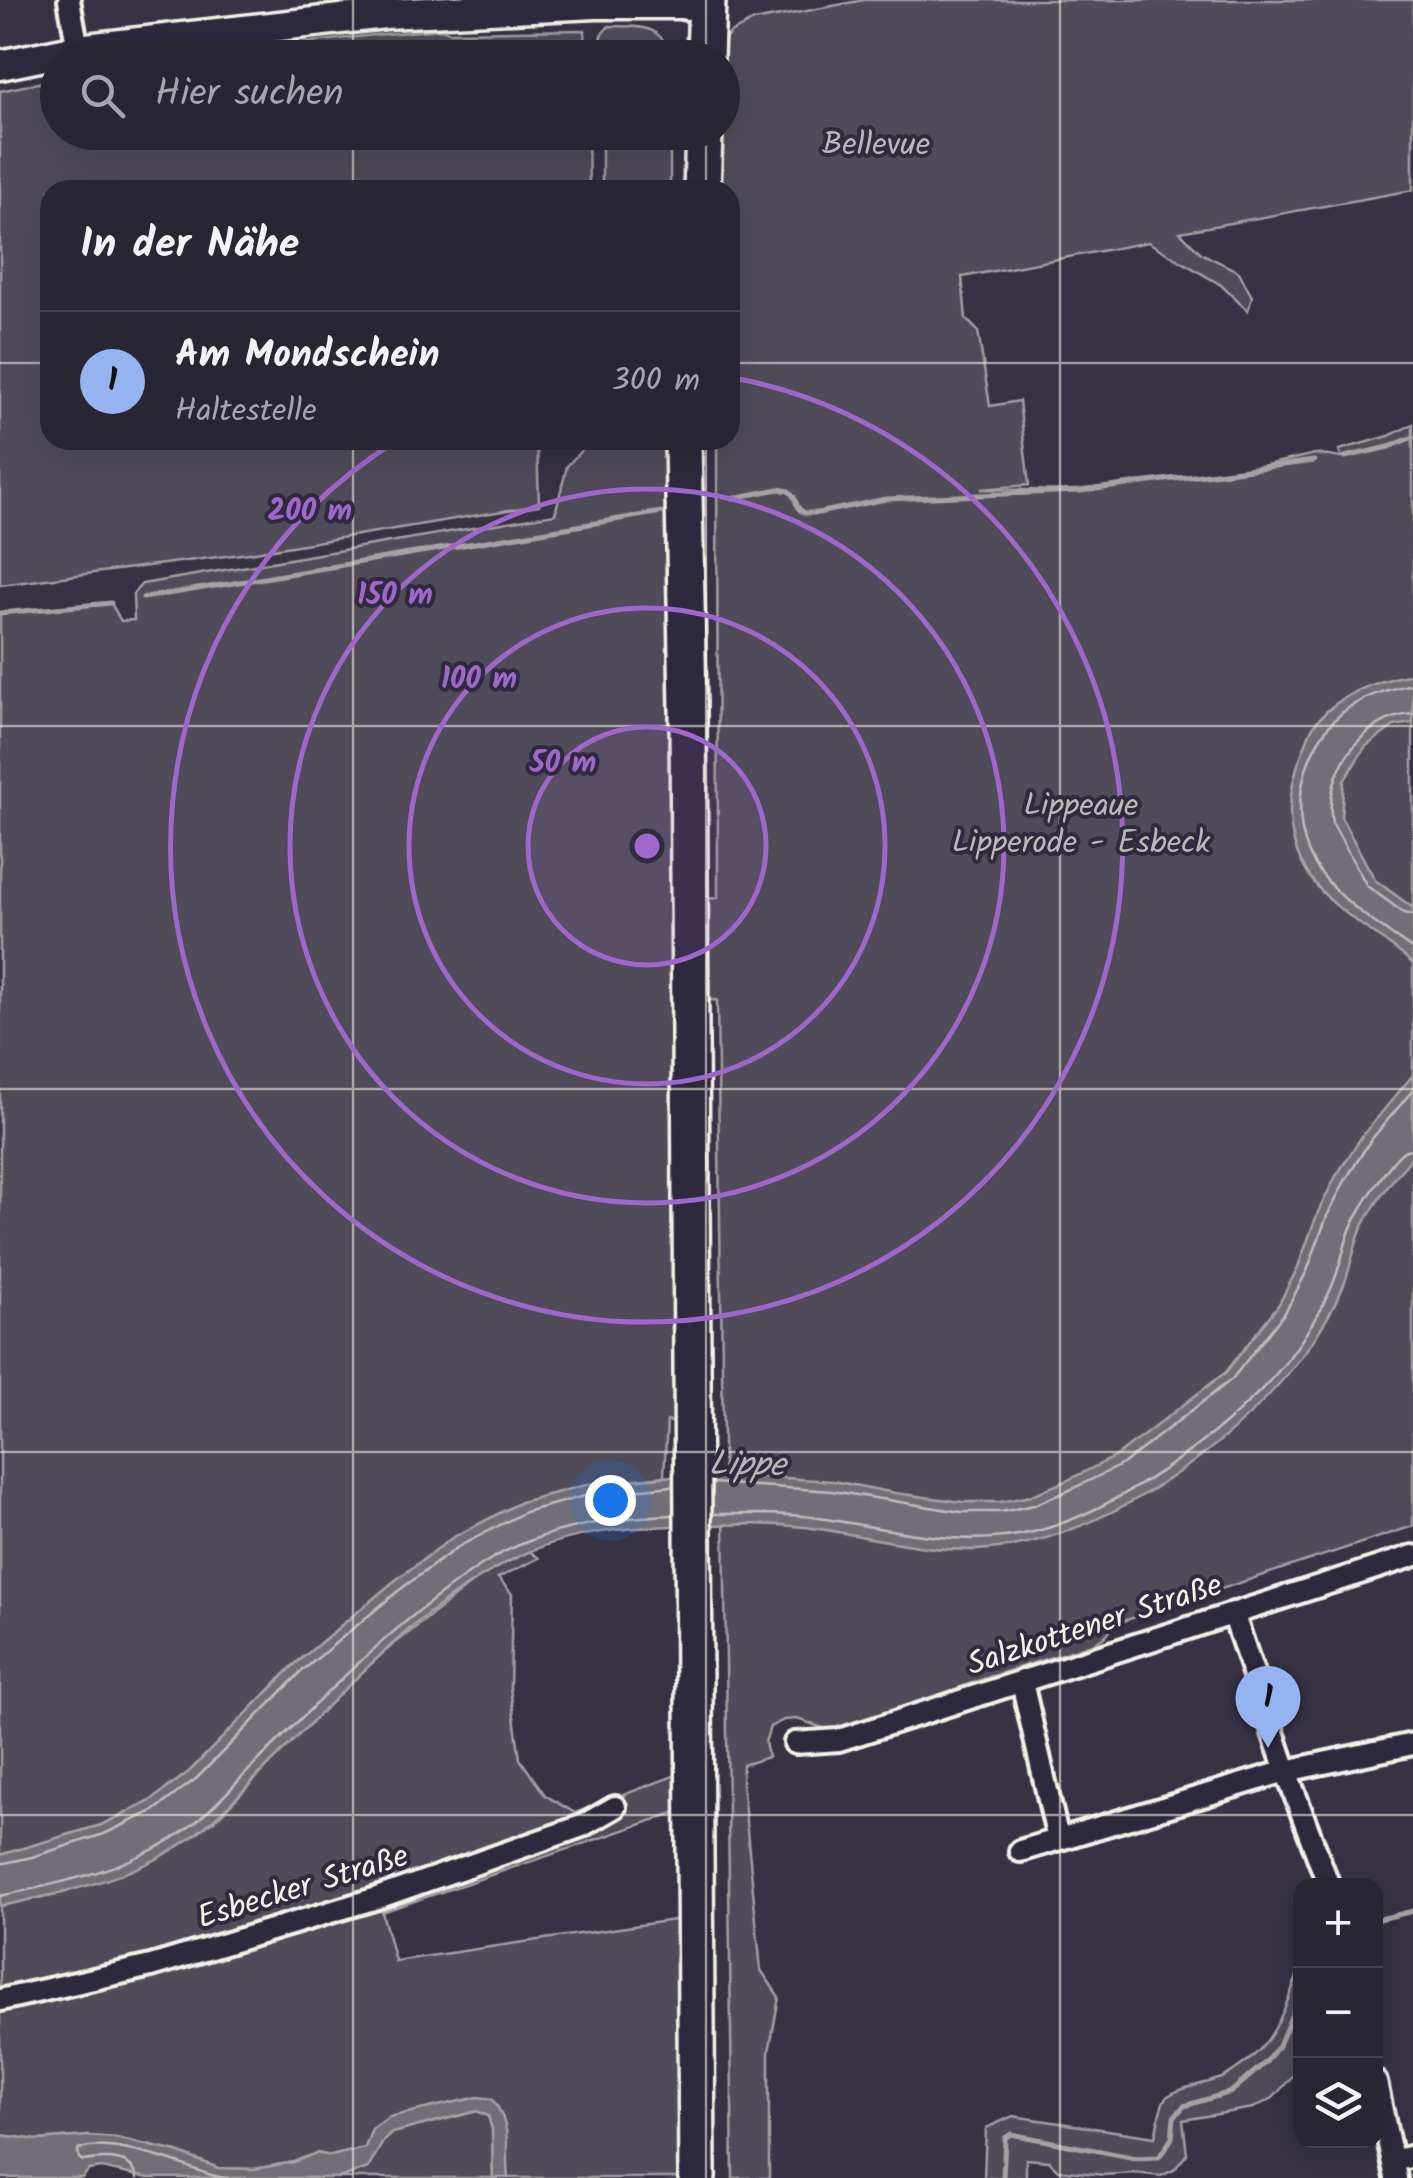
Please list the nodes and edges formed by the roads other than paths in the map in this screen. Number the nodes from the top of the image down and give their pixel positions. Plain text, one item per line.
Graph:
1 (69, 0) edge
2 (695, 1) edge
3 (76, 40) edge
4 (157, 40) edge
5 (688, 40) edge
6 (702, 40) edge
7 (40, 57) edge
8 (0, 65) edge
9 (684, 150) edge
10 (703, 150) edge
11 (683, 180) edge
12 (702, 180) edge
13 (684, 450) edge
14 (703, 450) edge
15 (697, 892) junction
16 (1413, 1556) edge
17 (1233, 1612) junction
18 (702, 1617) junction
19 (1022, 1682) junction
20 (795, 1743) dead end
21 (1413, 1744) edge
22 (1286, 1771) junction
23 (615, 1807) dead end
24 (1058, 1839) junction
25 (1020, 1852) dead end
26 (1326, 1878) edge
27 (0, 2000) edge
28 (1383, 2106) edge
29 (1400, 2165) edge
30 (697, 2178) edge
31 (714, 2178) edge

1 - 3 street
2 - 4 main road
2 - 5 highway
2 - 6 highway
7 - 8 main road
9 - 11 highway
10 - 12 highway
13 - 15 highway
14 - 15 highway
15 - 18 highway
16 - 17 street, Salzkottener Straße
17 - 19 street, Salzkottener Straße
17 - 22 street
18 - 30 highway
18 - 31 highway
19 - 20 street, Salzkottener Straße
19 - 24 street
21 - 22 street
22 - 24 street
22 - 26 street
23 - 27 street, Esbecker Straße
24 - 25 street
28 - 29 street

